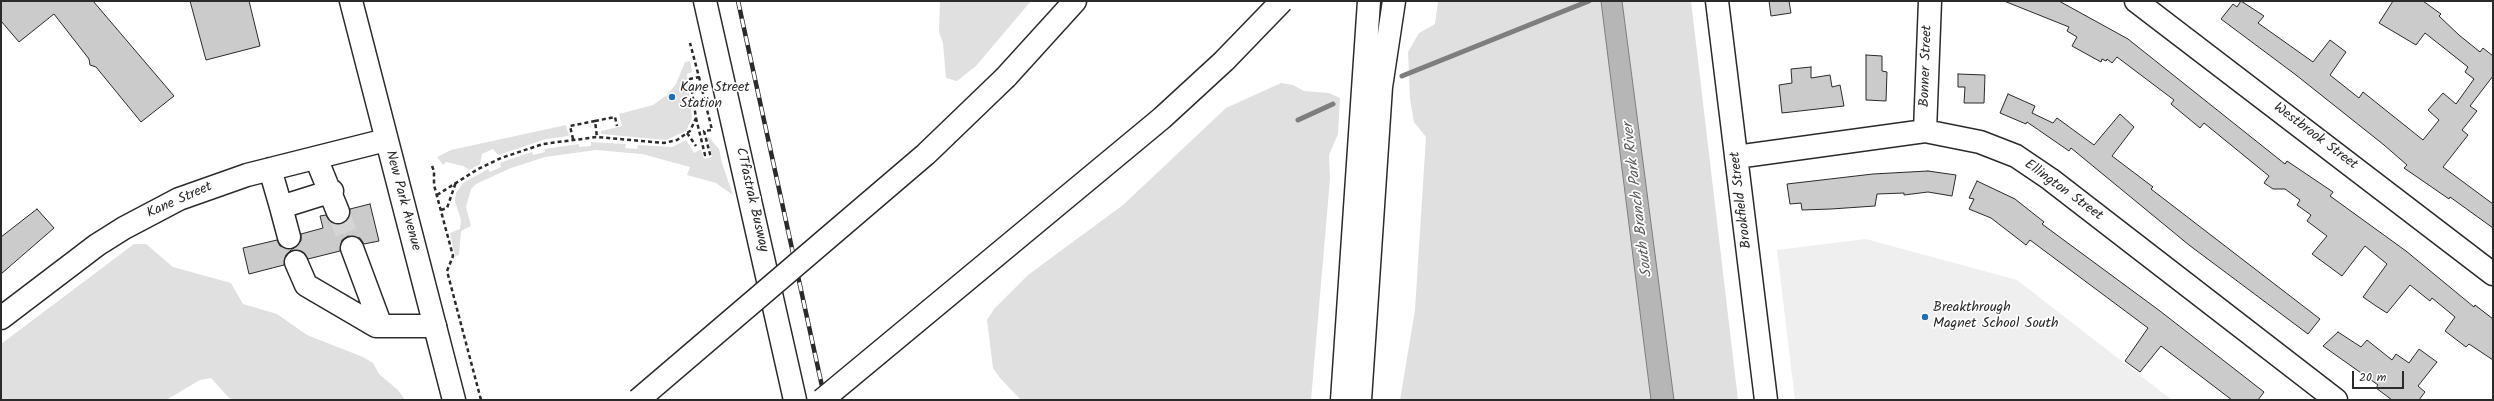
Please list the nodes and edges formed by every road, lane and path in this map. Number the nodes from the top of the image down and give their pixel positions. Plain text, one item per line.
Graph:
1 (351, 1) edge
2 (705, 1) edge
3 (1075, 1) edge
4 (1282, 1) edge
5 (1369, 1) edge
6 (1394, 1) edge
7 (1717, 1) edge
8 (1930, 1) edge
9 (2136, 1) edge
10 (690, 43) dead end
11 (698, 77) junction
12 (696, 118) junction
13 (595, 121) junction
14 (617, 126) dead end
15 (1925, 132) junction
16 (687, 133) junction
17 (597, 137) junction
18 (386, 140) junction
19 (573, 140) junction
20 (696, 146) dead end
21 (1736, 157) junction
22 (316, 158) junction
23 (432, 166) dead end
24 (270, 169) junction
25 (456, 182) junction
26 (332, 191) junction
27 (437, 195) junction
28 (281, 207) junction
29 (441, 210) junction
30 (338, 212) tunnel mouth
31 (289, 237) dead end
32 (352, 248) tunnel mouth
33 (296, 262) dead end
34 (2493, 274) edge
35 (1, 318) edge
36 (381, 326) junction
37 (435, 326) junction
38 (454, 400) edge
39 (480, 400) edge
40 (638, 400) edge
41 (795, 400) edge
42 (822, 400) edge
43 (1342, 400) edge
44 (1360, 400) edge
45 (1766, 400) edge
46 (2336, 400) edge

1 - 18 main road, New Park Avenue
2 - 41 main road, CTfastrak Busway
3 - 40 main road, bridge
4 - 42 main road, bridge
5 - 43 main road
6 - 44 main road
7 - 21 main road, Brookfield Street
8 - 15 main road, Bonner Street
9 - 34 main road, Westbrook Street
10 - 11 path
11 - 12 path
11 - 12 path
12 - 16 path
13 - 14 path
13 - 17 path
13 - 19 path
15 - 21 main road, Ellington Street
15 - 46 main road, Ellington Street
16 - 17 path
16 - 20 path
17 - 19 path
18 - 22 main road, Kane Street
18 - 37 main road, New Park Avenue
19 - 25 path
21 - 45 main road, Brookfield Street
22 - 24 main road, Kane Street
22 - 26 main road
23 - 27 path
24 - 28 main road
24 - 35 main road, Kane Street
25 - 27 path
25 - 29 path
26 - 28 main road
26 - 30 main road
27 - 29 path
28 - 31 main road
29 - 39 path
32 - 36 main road
33 - 36 main road
36 - 37 main road
37 - 38 main road, New Park Avenue

